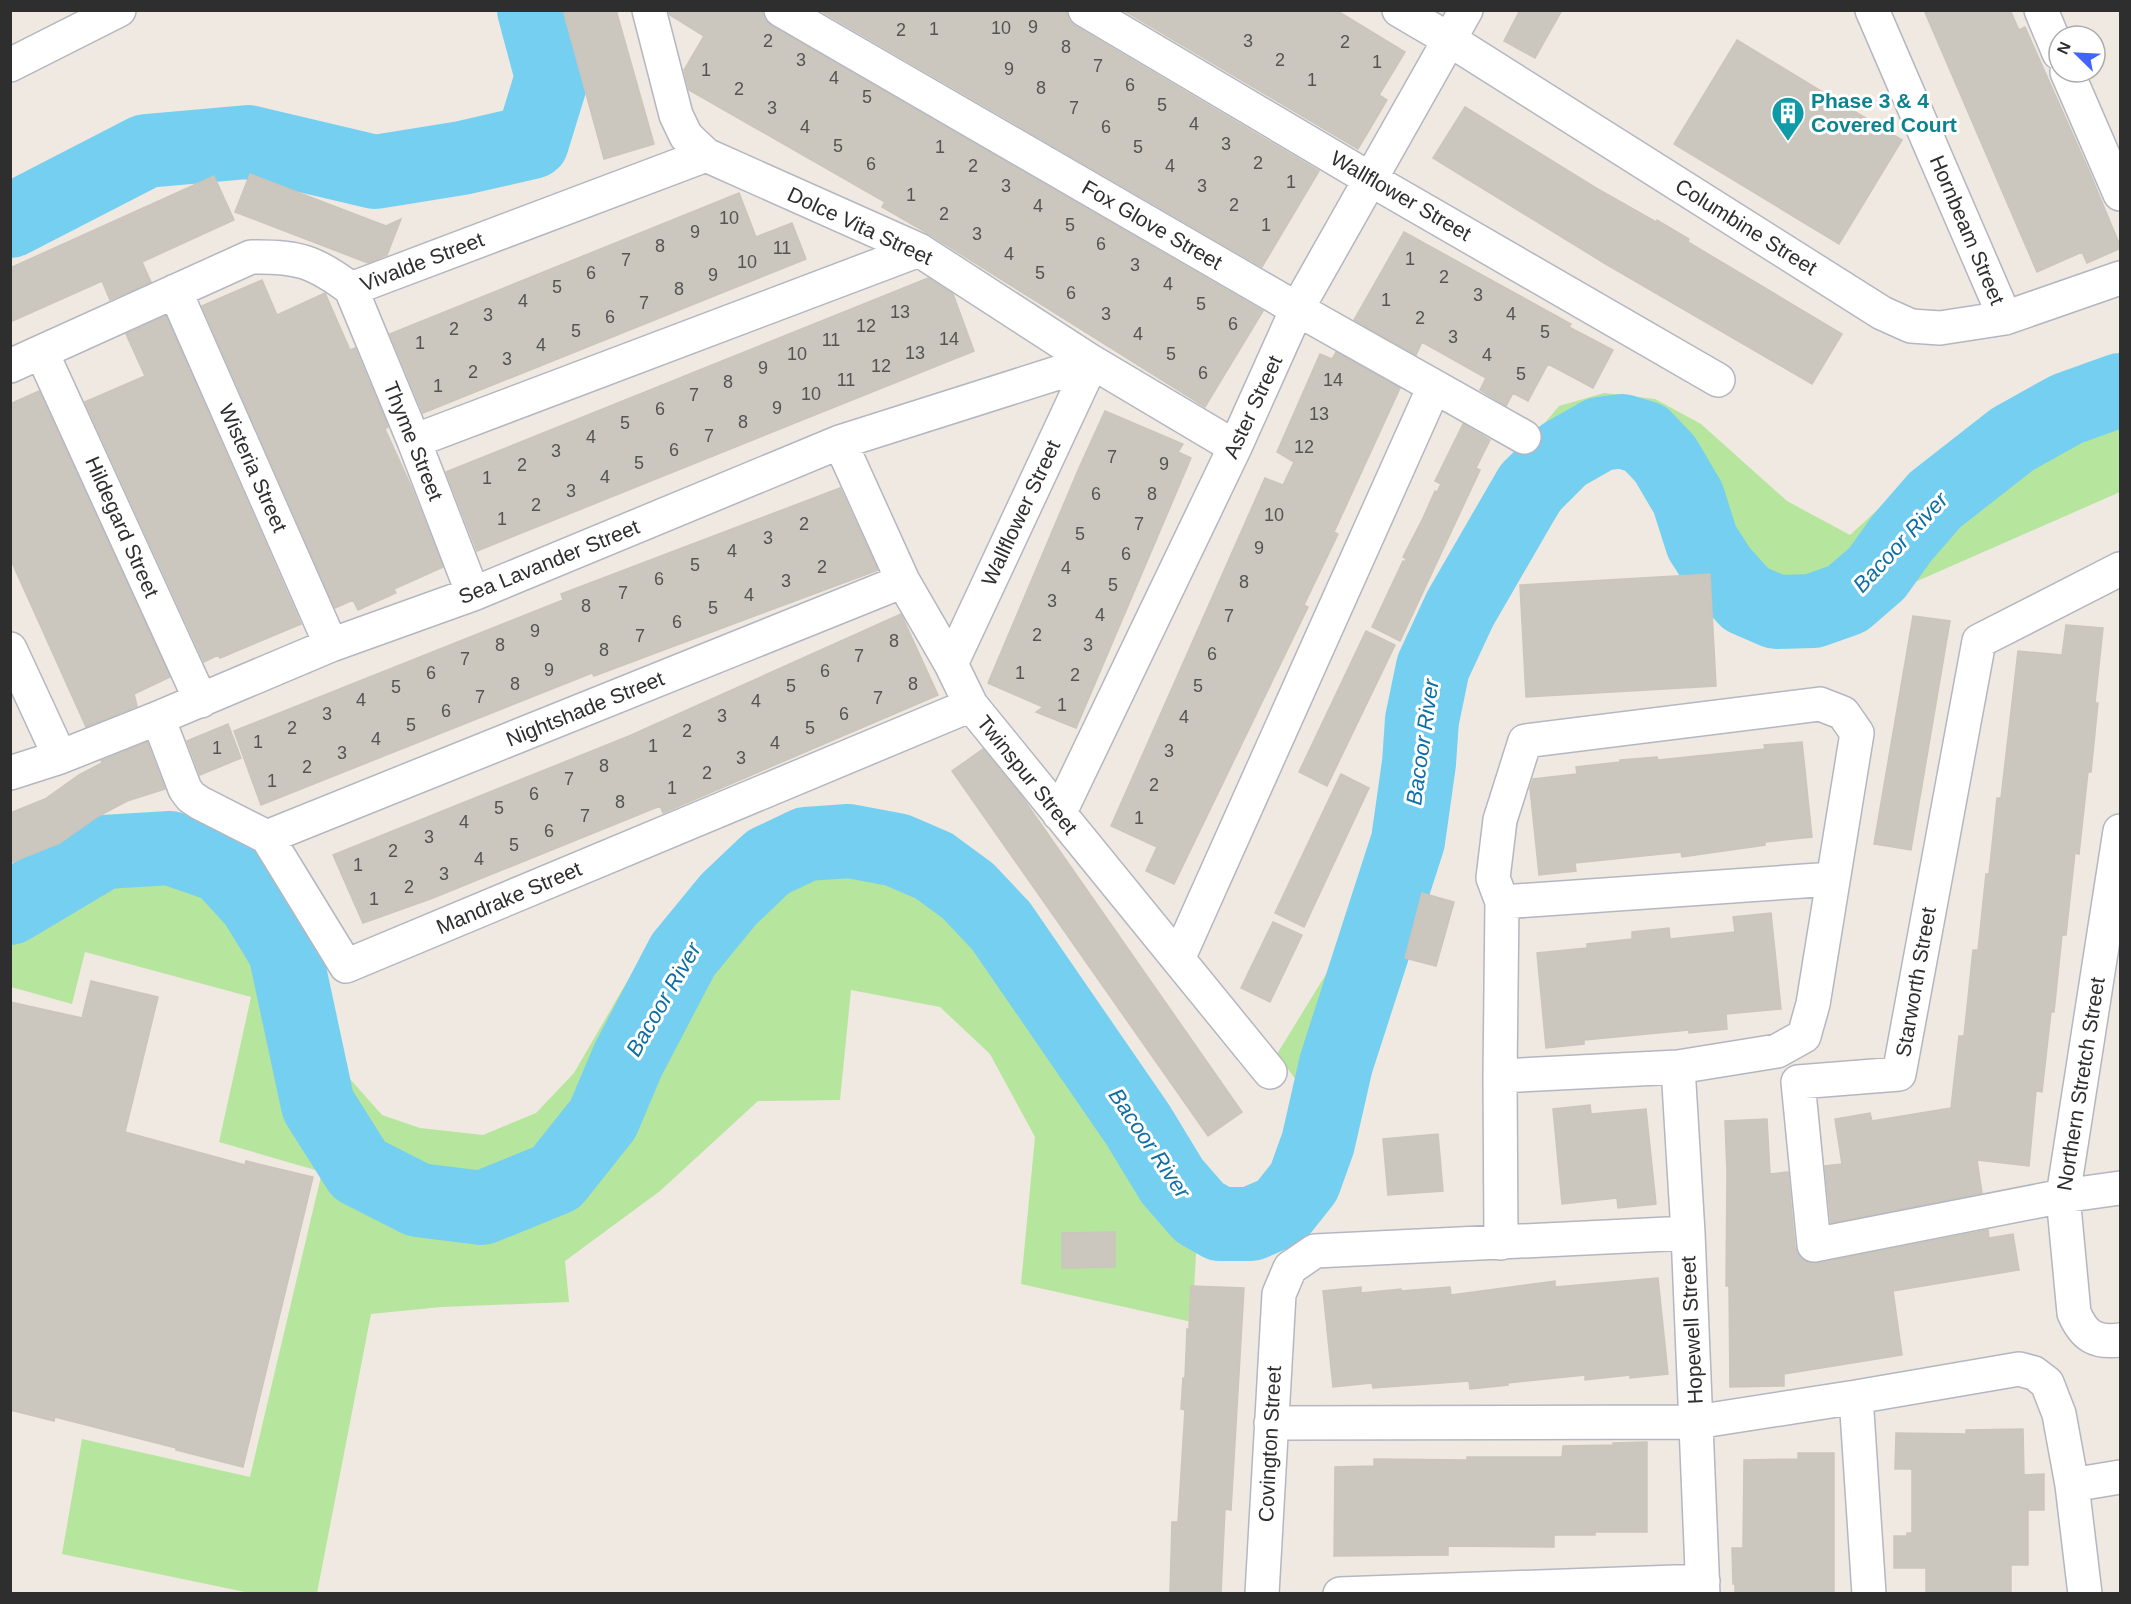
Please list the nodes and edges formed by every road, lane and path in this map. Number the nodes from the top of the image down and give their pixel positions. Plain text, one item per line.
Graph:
1 (119, 10) edge
2 (649, 10) edge
3 (781, 10) edge
4 (1085, 10) edge
5 (1399, 10) edge
6 (1466, 10) edge
7 (1872, 10) edge
8 (2041, 10) edge
9 (2047, 24) edge
10 (1450, 40) junction
11 (10, 65) edge
12 (2072, 84) edge
13 (706, 155) junction
14 (1370, 179) junction
15 (2121, 194) edge
16 (919, 250) junction
17 (2121, 278) edge
18 (351, 289) junction
19 (176, 291) junction
20 (1298, 309) junction
21 (2005, 318) junction
22 (42, 353) junction
23 (1092, 362) junction
24 (10, 366) edge
25 (1718, 380) dead end
26 (1434, 387) junction
27 (1524, 438) dead end
28 (414, 441) junction
29 (840, 442) junction
30 (1235, 447) junction
31 (2121, 569) edge
32 (903, 581) junction
33 (473, 594) junction
34 (331, 645) junction
35 (10, 649) edge
36 (951, 664) junction
37 (201, 701) junction
38 (971, 705) junction
39 (158, 718) junction
40 (60, 757) junction
41 (10, 773) edge
42 (1059, 813) junction
43 (2121, 831) edge
44 (267, 837) junction
45 (1833, 879) junction
46 (1502, 902) junction
47 (1178, 959) junction
48 (1677, 1067) junction
49 (1270, 1072) dead end
50 (1500, 1076) junction
51 (2121, 1188) edge
52 (2062, 1196) junction
53 (1688, 1233) junction
54 (1502, 1243) junction
55 (2121, 1340) edge
56 (1856, 1397) junction
57 (1696, 1422) junction
58 (1271, 1424) junction
59 (2121, 1477) edge
60 (2073, 1485) junction
61 (1703, 1587) edge
62 (1262, 1593) edge
63 (1340, 1593) edge
64 (1869, 1593) edge
65 (2085, 1593) edge

1 - 11 street
2 - 13 street, Dolce Vita Street
3 - 20 street, Fox Glove Street
4 - 14 street, Wallflower Street
5 - 10 street, Columbine Street
6 - 10 street, Aster Street
7 - 21 street, Hornbeam Street
8 - 9 street
10 - 14 street, Aster Street
10 - 21 street, Columbine Street
12 - 15 street
13 - 16 street, Dolce Vita Street
13 - 18 street, Vivalde Street
14 - 20 street, Aster Street
14 - 25 street, Wallflower Street
16 - 23 street, Dolce Vita Street
16 - 28 street
17 - 21 street, Columbine Street
18 - 19 street, Vivalde Street
18 - 28 street, Thyme Street
19 - 22 street, Vivalde Street
19 - 34 street, Wisteria Street
20 - 26 street, Fox Glove Street
20 - 30 street, Aster Street
22 - 24 street, Vivalde Street
22 - 37 street, Hildegard Street
23 - 29 street, Sea Lavander Street
23 - 30 street, Dolce Vita Street
23 - 36 street, Wallflower Street
26 - 27 street, Fox Glove Street
26 - 47 street
28 - 33 street, Thyme Street
29 - 32 street, Twinspur Street
29 - 33 street, Sea Lavander Street
30 - 42 street, Aster Street
31 - 52 street, Starworth Street
32 - 36 street, Twinspur Street
32 - 44 street, Nightshade Street
33 - 34 street, Sea Lavander Street
34 - 37 street, Sea Lavander Street
35 - 40 street
36 - 38 street, Twinspur Street
37 - 39 street, Sea Lavander Street
38 - 42 street, Twinspur Street
38 - 44 street, Mandrake Street
39 - 40 street, Sea Lavander Street
39 - 44 street
40 - 41 street, Sea Lavander Street
42 - 47 street, Twinspur Street
43 - 52 street, Northern Stretch Street
45 - 46 street
45 - 46 street
45 - 48 street
46 - 50 street
47 - 49 street, Twinspur Street
48 - 50 street
48 - 53 street, Hopewell Street
50 - 54 street
51 - 52 street
52 - 55 street, Northern Stretch Street
53 - 54 street
53 - 57 street, Hopewell Street
54 - 58 street, Covington Street
56 - 57 street
56 - 60 street
56 - 64 street
57 - 58 street
57 - 61 street, Hopewell Street
58 - 62 street, Covington Street
59 - 60 street
60 - 65 street
61 - 63 street

